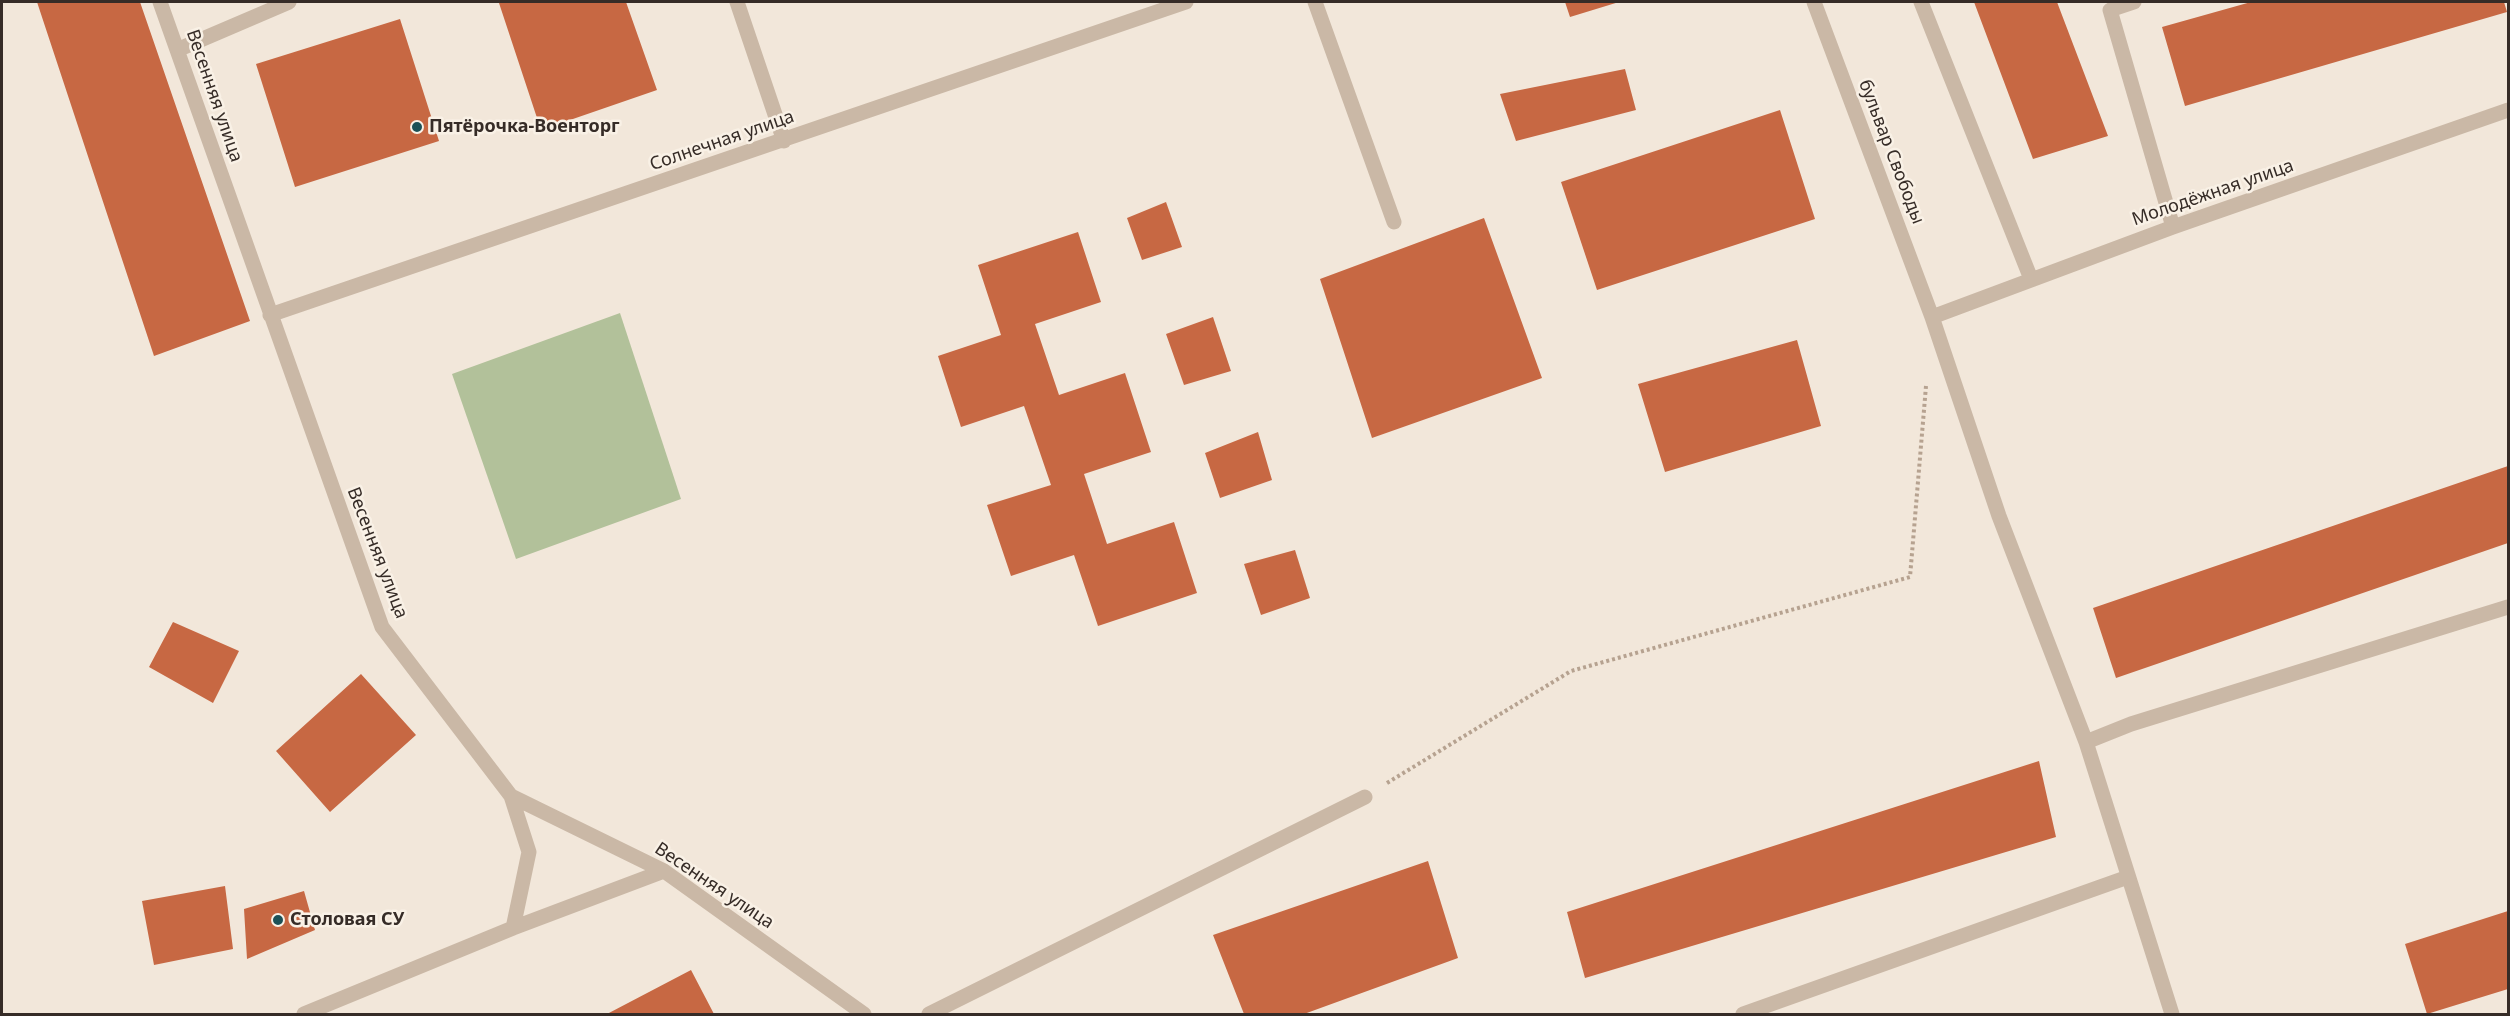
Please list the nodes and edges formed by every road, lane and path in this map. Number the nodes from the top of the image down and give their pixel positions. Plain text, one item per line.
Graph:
1 (160, 2) edge
2 (289, 2) edge
3 (737, 2) edge
4 (1186, 2) edge
5 (1315, 2) edge
6 (1814, 2) edge
7 (1922, 2) edge
8 (2134, 2) edge
9 (2108, 6) edge
10 (177, 50) junction
11 (2508, 110) edge
12 (784, 141) junction
13 (1394, 222) dead end
14 (2173, 227) junction
15 (2031, 279) junction
16 (270, 315) junction
17 (1932, 317) junction
18 (1927, 376) dead end
19 (2508, 607) edge
20 (2086, 742) junction
21 (511, 796) junction
22 (1365, 797) joint
23 (664, 871) junction
24 (2128, 877) junction
25 (513, 928) junction
26 (304, 1014) edge
27 (864, 1014) edge
28 (929, 1014) edge
29 (1743, 1014) edge
30 (2172, 1014) edge

1 - 10 street, Весенняя улица
2 - 10 street
3 - 12 street
4 - 12 street, Солнечная улица
5 - 13 street
6 - 17 street, бульвар Свободы
7 - 15 street
8 - 9 street
9 - 14 street
10 - 16 street, Весенняя улица
11 - 14 street, Молодёжная улица
12 - 16 street, Солнечная улица
14 - 15 street, Молодёжная улица
15 - 17 street, Молодёжная улица
16 - 21 street, Весенняя улица
17 - 20 street, бульвар Свободы
18 - 22 path
19 - 20 street
20 - 24 street, бульвар Свободы
21 - 23 street, Весенняя улица
21 - 25 street
22 - 28 street
23 - 25 street
23 - 27 street, Весенняя улица
24 - 29 street
24 - 30 street, бульвар Свободы
25 - 26 street

